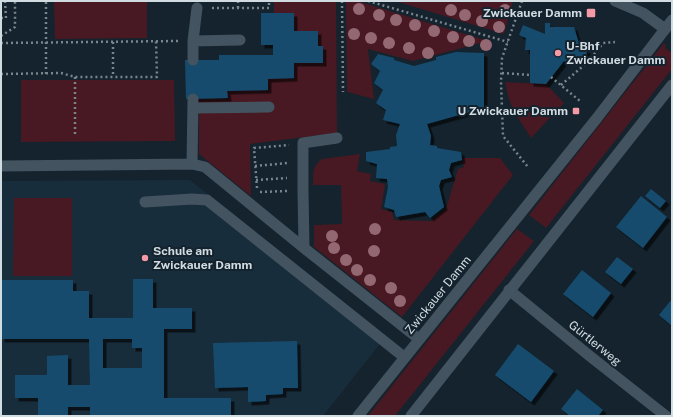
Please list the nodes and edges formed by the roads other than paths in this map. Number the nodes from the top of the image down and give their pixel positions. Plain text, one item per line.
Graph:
1 (615, 1) edge
2 (197, 8) road end
3 (672, 20) edge
4 (665, 29) junction
5 (240, 40) dead end
6 (193, 41) junction
7 (193, 60) dead end
8 (672, 85) edge
9 (269, 107) dead end
10 (337, 138) dead end
11 (192, 164) junction
12 (1, 166) edge
13 (145, 202) dead end
14 (304, 248) junction
15 (509, 290) junction
16 (419, 339) junction
17 (404, 357) junction
18 (358, 416) edge
19 (411, 416) edge
20 (666, 416) edge

1 - 4 street
2 - 6 street
3 - 4 street, Zwickauer Damm
4 - 16 street, Zwickauer Damm
5 - 6 street
6 - 7 street
8 - 15 street
9 - 11 street
10 - 14 street
11 - 12 street
11 - 14 street
13 - 17 street
14 - 16 street
15 - 19 street
15 - 20 street, Gürtlerweg
16 - 17 street, Zwickauer Damm
17 - 18 street, Zwickauer Damm

